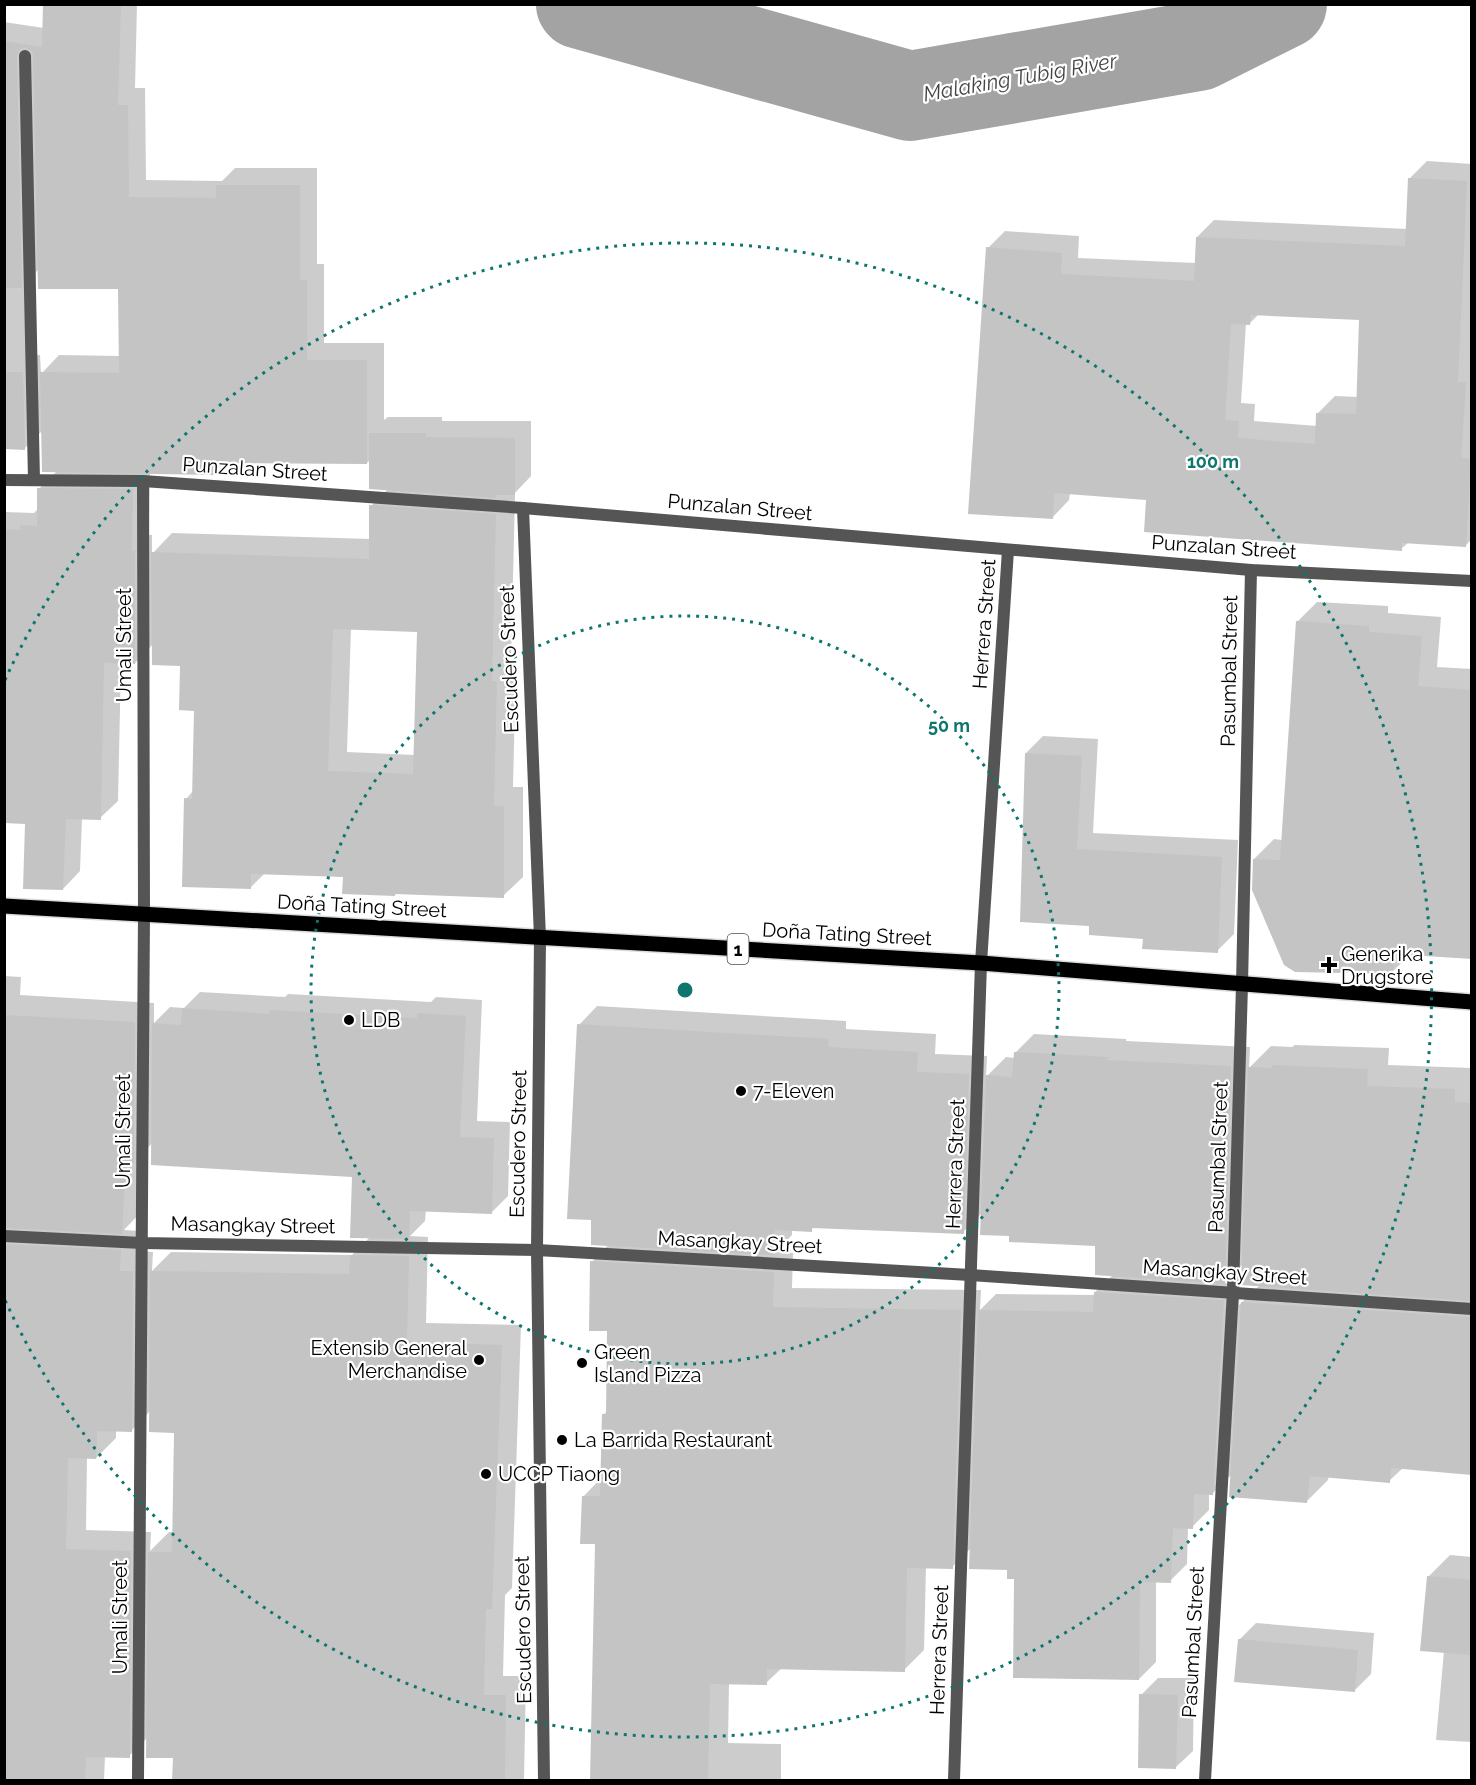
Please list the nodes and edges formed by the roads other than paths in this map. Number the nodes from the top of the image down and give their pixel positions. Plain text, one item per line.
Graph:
1 (25, 56) dead end
2 (4, 480) edge
3 (34, 480) junction
4 (143, 481) junction
5 (523, 508) junction
6 (1008, 550) junction
7 (1251, 570) junction
8 (1472, 581) edge
9 (4, 906) edge
10 (144, 914) junction
11 (540, 938) junction
12 (981, 963) junction
13 (1242, 985) junction
14 (1472, 1002) edge
15 (4, 1236) edge
16 (142, 1242) junction
17 (537, 1250) junction
18 (970, 1275) junction
19 (1233, 1292) junction
20 (1472, 1309) edge
21 (138, 1780) edge
22 (544, 1780) edge
23 (954, 1780) edge
24 (1205, 1780) edge

1 - 3 street
2 - 3 street, Punzalan Street
3 - 4 street, Punzalan Street
4 - 5 street, Punzalan Street
4 - 10 street, Umali Street
5 - 6 street, Punzalan Street
5 - 11 street, Escudero Street
6 - 7 street, Punzalan Street
6 - 12 street, Herrera Street
7 - 8 street, Punzalan Street
7 - 13 street, Pasumbal Street
9 - 10 main road, Doña Tating Street / 1
10 - 11 main road, Doña Tating Street / 1
10 - 16 street, Umali Street
11 - 12 main road, Doña Tating Street / 1
11 - 17 street, Escudero Street
12 - 13 main road, Doña Tating Street / 1
12 - 18 street, Herrera Street
13 - 14 main road, Doña Tating Street / 1
13 - 19 street, Pasumbal Street
15 - 16 street, Masangkay Street
16 - 17 street, Masangkay Street
16 - 21 street, Umali Street
17 - 18 street, Masangkay Street
17 - 22 street, Escudero Street
18 - 19 street, Masangkay Street
18 - 23 street, Herrera Street
19 - 20 street, Masangkay Street
19 - 24 street, Pasumbal Street

